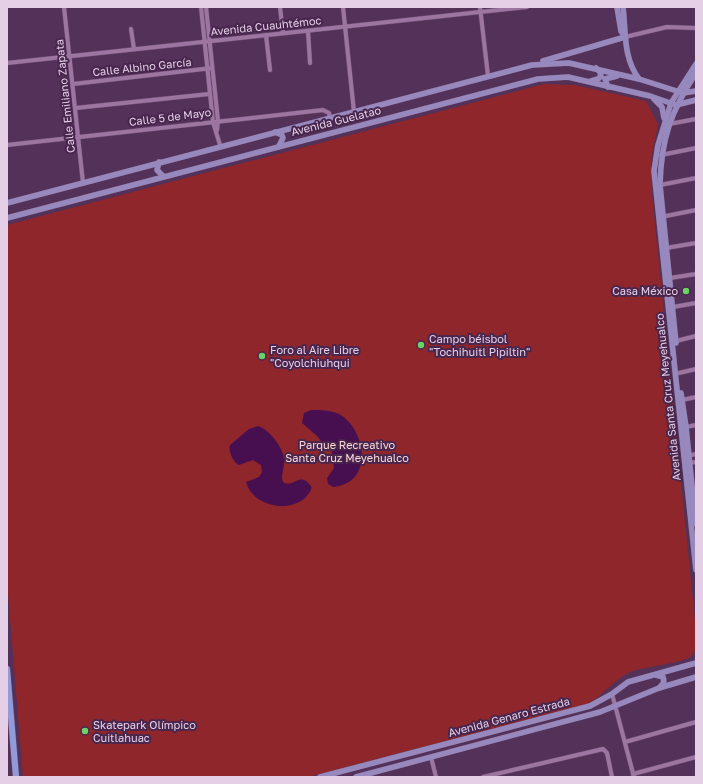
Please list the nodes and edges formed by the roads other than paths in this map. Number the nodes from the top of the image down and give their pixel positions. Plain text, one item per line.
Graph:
1 (64, 7) edge
2 (200, 7) edge
3 (206, 7) edge
4 (280, 7) edge
5 (343, 7) edge
6 (480, 7) edge
7 (527, 7) edge
8 (617, 7) edge
9 (623, 7) edge
10 (481, 13) junction
11 (202, 18) junction
12 (207, 18) junction
13 (345, 26) junction
14 (696, 28) edge
15 (131, 29) dead end
16 (308, 31) junction
17 (283, 34) junction
18 (266, 35) junction
19 (625, 38) junction
20 (204, 42) junction
21 (210, 42) junction
22 (134, 49) junction
23 (69, 56) junction
24 (7, 63) edge
25 (310, 63) dead end
26 (532, 64) junction
27 (696, 64) edge
28 (212, 68) junction
29 (595, 68) junction
30 (206, 69) junction
31 (270, 70) dead end
32 (696, 73) edge
33 (621, 75) junction
34 (488, 76) junction
35 (639, 79) junction
36 (589, 82) junction
37 (73, 84) junction
38 (608, 87) junction
39 (696, 91) edge
40 (680, 92) junction
41 (209, 94) junction
42 (650, 96) junction
43 (696, 100) edge
44 (673, 104) junction
45 (76, 108) junction
46 (354, 112) junction
47 (330, 118) junction
48 (696, 119) edge
49 (218, 121) junction
50 (212, 122) junction
51 (670, 124) junction
52 (663, 130) junction
53 (217, 131) junction
54 (275, 132) junction
55 (79, 137) junction
56 (7, 145) edge
57 (220, 145) junction
58 (279, 146) junction
59 (696, 148) edge
60 (661, 155) junction
61 (159, 162) junction
62 (163, 176) junction
63 (696, 178) edge
64 (82, 183) junction
65 (660, 185) junction
66 (7, 203) edge
67 (696, 210) edge
68 (661, 217) junction
69 (7, 218) edge
70 (696, 243) edge
71 (666, 248) junction
72 (696, 274) edge
73 (670, 278) junction
74 (696, 302) edge
75 (672, 307) junction
76 (696, 336) edge
77 (676, 340) junction
78 (696, 369) edge
79 (679, 373) junction
80 (696, 397) edge
81 (682, 400) junction
82 (696, 426) edge
83 (686, 427) junction
84 (696, 454) edge
85 (687, 456) junction
86 (690, 462) edge
87 (695, 490) edge
88 (696, 524) edge
89 (694, 536) edge
90 (695, 544) edge
91 (696, 570) edge
92 (696, 663) edge
93 (7, 668) edge
94 (653, 674) junction
95 (696, 677) edge
96 (659, 688) junction
97 (612, 694) junction
98 (615, 706) junction
99 (696, 722) edge
100 (625, 742) junction
101 (696, 757) edge
102 (431, 758) junction
103 (353, 768) junction
104 (634, 776) edge
105 (16, 777) edge
106 (320, 777) edge
107 (334, 777) edge
108 (356, 777) edge
109 (436, 777) edge
110 (482, 777) edge
111 (612, 777) edge

1 - 23 street, Calle Emiliano Zapata
2 - 11 street
3 - 12 street
4 - 17 street
5 - 13 street
6 - 10 street
7 - 10 street, Avenida Cuauhtémoc
8 - 19 street
9 - 19 street
10 - 13 street, Avenida Cuauhtémoc
10 - 34 street
11 - 12 street
11 - 20 street
12 - 21 street
13 - 16 street, Avenida Cuauhtémoc
13 - 46 street
14 - 19 street, Avenida Guelatao
15 - 22 street
16 - 17 street, Avenida Cuauhtémoc
16 - 25 street
17 - 18 street, Avenida Cuauhtémoc
18 - 21 street, Avenida Cuauhtémoc
18 - 31 street
19 - 26 street, Avenida Guelatao
19 - 35 street
20 - 21 street, Avenida Cuauhtémoc
20 - 22 street, Avenida Cuauhtémoc
20 - 30 street
21 - 28 street
22 - 23 street, Avenida Cuauhtémoc
23 - 24 street, Avenida Cuauhtémoc
23 - 37 street, Calle Emiliano Zapata
26 - 29 street, Avenida Guelatao
26 - 34 street, Avenida Guelatao
27 - 40 street, Avenida Santa Cruz Meyehualco
28 - 30 street, Calle Albino García
28 - 49 street
29 - 33 street, Avenida Guelatao
29 - 36 street
30 - 37 street, Calle Albino García
30 - 41 street
32 - 40 street, Avenida Santa Cruz Meyehualco
33 - 35 street, Avenida Guelatao
33 - 38 street
34 - 46 street, Avenida Guelatao
35 - 40 street, Avenida Guelatao
36 - 38 street, Avenida Guelatao
36 - 58 street, Avenida Guelatao
37 - 45 street, Calle Emiliano Zapata
38 - 42 street, Avenida Guelatao
39 - 40 street
40 - 44 street, Avenida Santa Cruz Meyehualco
41 - 45 street
41 - 50 street
42 - 44 street, Avenida Guelatao
42 - 52 street
43 - 44 street
44 - 51 street, Avenida Santa Cruz Meyehualco
44 - 52 street, Avenida Santa Cruz Meyehualco
45 - 55 street, Calle Emiliano Zapata
46 - 47 street, Avenida Guelatao
47 - 49 street, Calle 5 de Mayo
47 - 54 street, Avenida Guelatao
48 - 51 street
49 - 50 street, Calle 5 de Mayo
49 - 53 street
50 - 53 street
50 - 55 street, Calle 5 de Mayo
51 - 60 street, Avenida Santa Cruz Meyehualco
52 - 68 street, Avenida Santa Cruz Meyehualco
53 - 57 street
54 - 57 street, Avenida Guelatao
54 - 58 street
55 - 56 street, Calle 5 de Mayo
55 - 64 street, Calle Emiliano Zapata
57 - 61 street, Avenida Guelatao
58 - 62 street, Avenida Guelatao
59 - 60 street
60 - 65 street, Avenida Santa Cruz Meyehualco
61 - 62 street
61 - 64 street, Avenida Guelatao
62 - 69 street, Avenida Guelatao
63 - 65 street
64 - 66 street, Avenida Guelatao
65 - 68 street, Avenida Santa Cruz Meyehualco
67 - 68 street
68 - 71 street, Avenida Santa Cruz Meyehualco
68 - 85 street, Avenida Santa Cruz Meyehualco
70 - 71 street
71 - 73 street, Avenida Santa Cruz Meyehualco
72 - 73 street
73 - 75 street, Avenida Santa Cruz Meyehualco
74 - 75 street
75 - 77 street, Avenida Santa Cruz Meyehualco
76 - 77 street
77 - 79 street, Avenida Santa Cruz Meyehualco
78 - 79 street
79 - 81 street, Avenida Santa Cruz Meyehualco
80 - 81 street
81 - 83 street, Avenida Santa Cruz Meyehualco
82 - 83 street
83 - 85 street, Avenida Santa Cruz Meyehualco
84 - 85 street
85 - 86 street, Avenida Santa Cruz Meyehualco
86 - 87 street, Avenida Santa Cruz Meyehualco
86 - 89 street, Avenida Santa Cruz Meyehualco
87 - 88 street, Avenida Santa Cruz Meyehualco
89 - 90 street, Avenida Santa Cruz Meyehualco
90 - 91 street, Avenida Santa Cruz Meyehualco
92 - 94 street, Avenida Genaro Estrada
93 - 105 main road
94 - 96 street
94 - 97 street, Avenida Genaro Estrada
95 - 96 street, Avenida Genaro Estrada
96 - 98 street, Avenida Genaro Estrada
97 - 98 street
97 - 103 street, Avenida Genaro Estrada
98 - 100 street
98 - 102 street, Avenida Genaro Estrada
99 - 100 street
100 - 104 street
101 - 104 street
102 - 108 street, Avenida Genaro Estrada
102 - 109 street
103 - 106 street, Avenida Genaro Estrada
103 - 107 street
110 - 111 street

